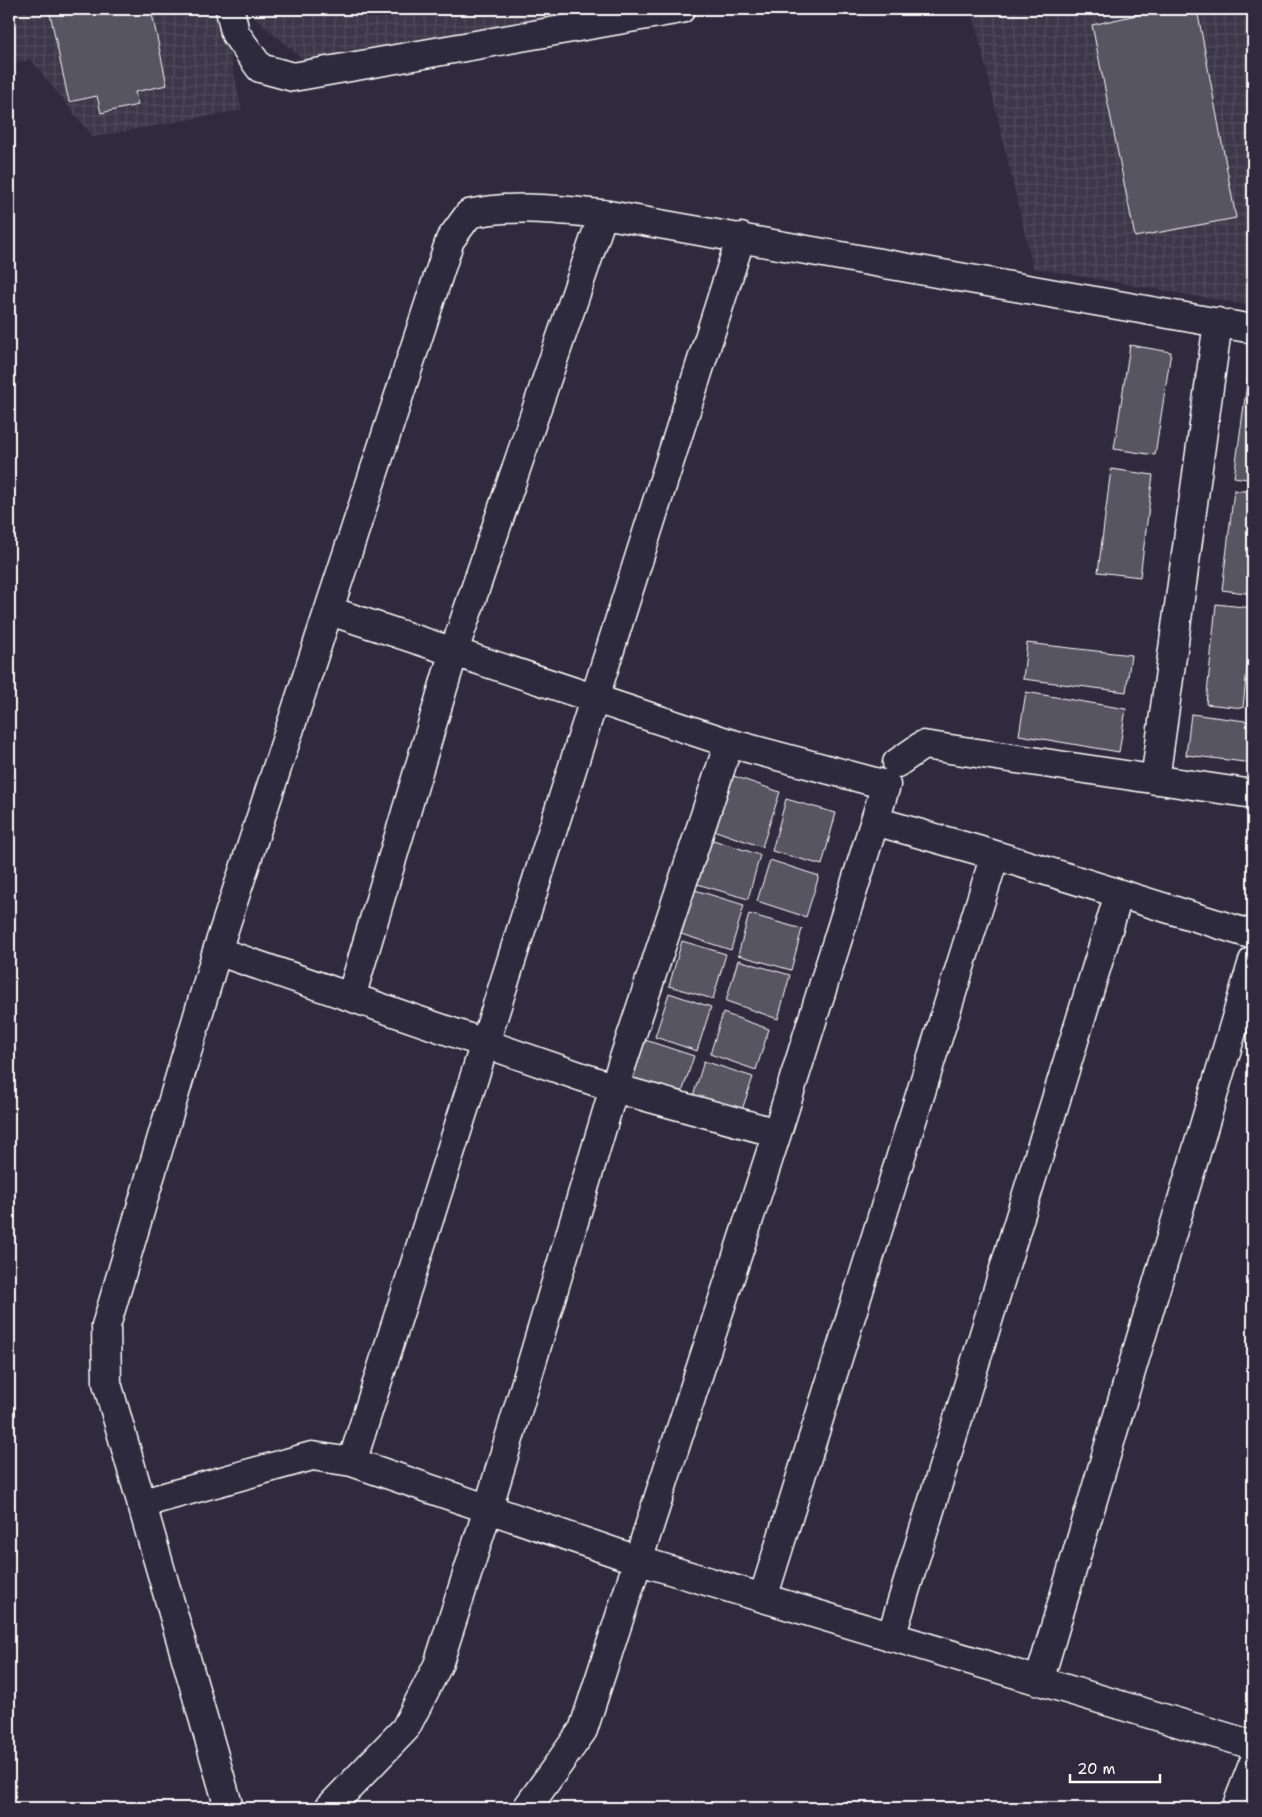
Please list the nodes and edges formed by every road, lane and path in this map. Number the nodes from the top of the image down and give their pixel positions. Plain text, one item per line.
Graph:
1 (230, 9) edge
2 (681, 9) edge
3 (603, 214) junction
4 (741, 237) junction
5 (1218, 322) junction
6 (1253, 329) edge
7 (330, 611) junction
8 (454, 651) junction
9 (595, 697) junction
10 (730, 743) junction
11 (897, 763) dead end
12 (1155, 780) junction
13 (1253, 794) edge
14 (875, 821) junction
15 (995, 855) junction
16 (1119, 894) junction
17 (1253, 935) edge
18 (217, 951) junction
19 (1253, 961) edge
20 (351, 997) junction
21 (485, 1043) junction
22 (614, 1088) junction
23 (778, 1133) junction
24 (352, 1462) junction
25 (143, 1503) junction
26 (488, 1509) junction
27 (640, 1561) junction
28 (763, 1598) junction
29 (891, 1636) junction
30 (1039, 1681) junction
31 (1253, 1745) edge
32 (1253, 1764) edge
33 (229, 1808) edge
34 (329, 1808) edge
35 (527, 1808) edge
36 (1236, 1808) edge

1 - 2 street
3 - 4 street
3 - 7 street
3 - 8 street
4 - 5 street
4 - 9 street
5 - 6 street
5 - 12 street
7 - 8 street
7 - 18 street
8 - 9 street
8 - 20 street
9 - 10 street
9 - 21 street
10 - 14 street
10 - 22 street
11 - 12 street
12 - 13 street
14 - 15 street
14 - 23 street
15 - 16 street
15 - 28 street
16 - 17 street
16 - 29 street
18 - 20 street
18 - 25 street
19 - 30 street
20 - 21 street
21 - 22 street
21 - 24 street
22 - 23 street
22 - 26 street
23 - 27 street
24 - 25 street
24 - 26 street
25 - 33 street
26 - 27 street
26 - 34 street
27 - 28 street
27 - 35 street
28 - 29 street
29 - 30 street
30 - 31 street
32 - 36 street

